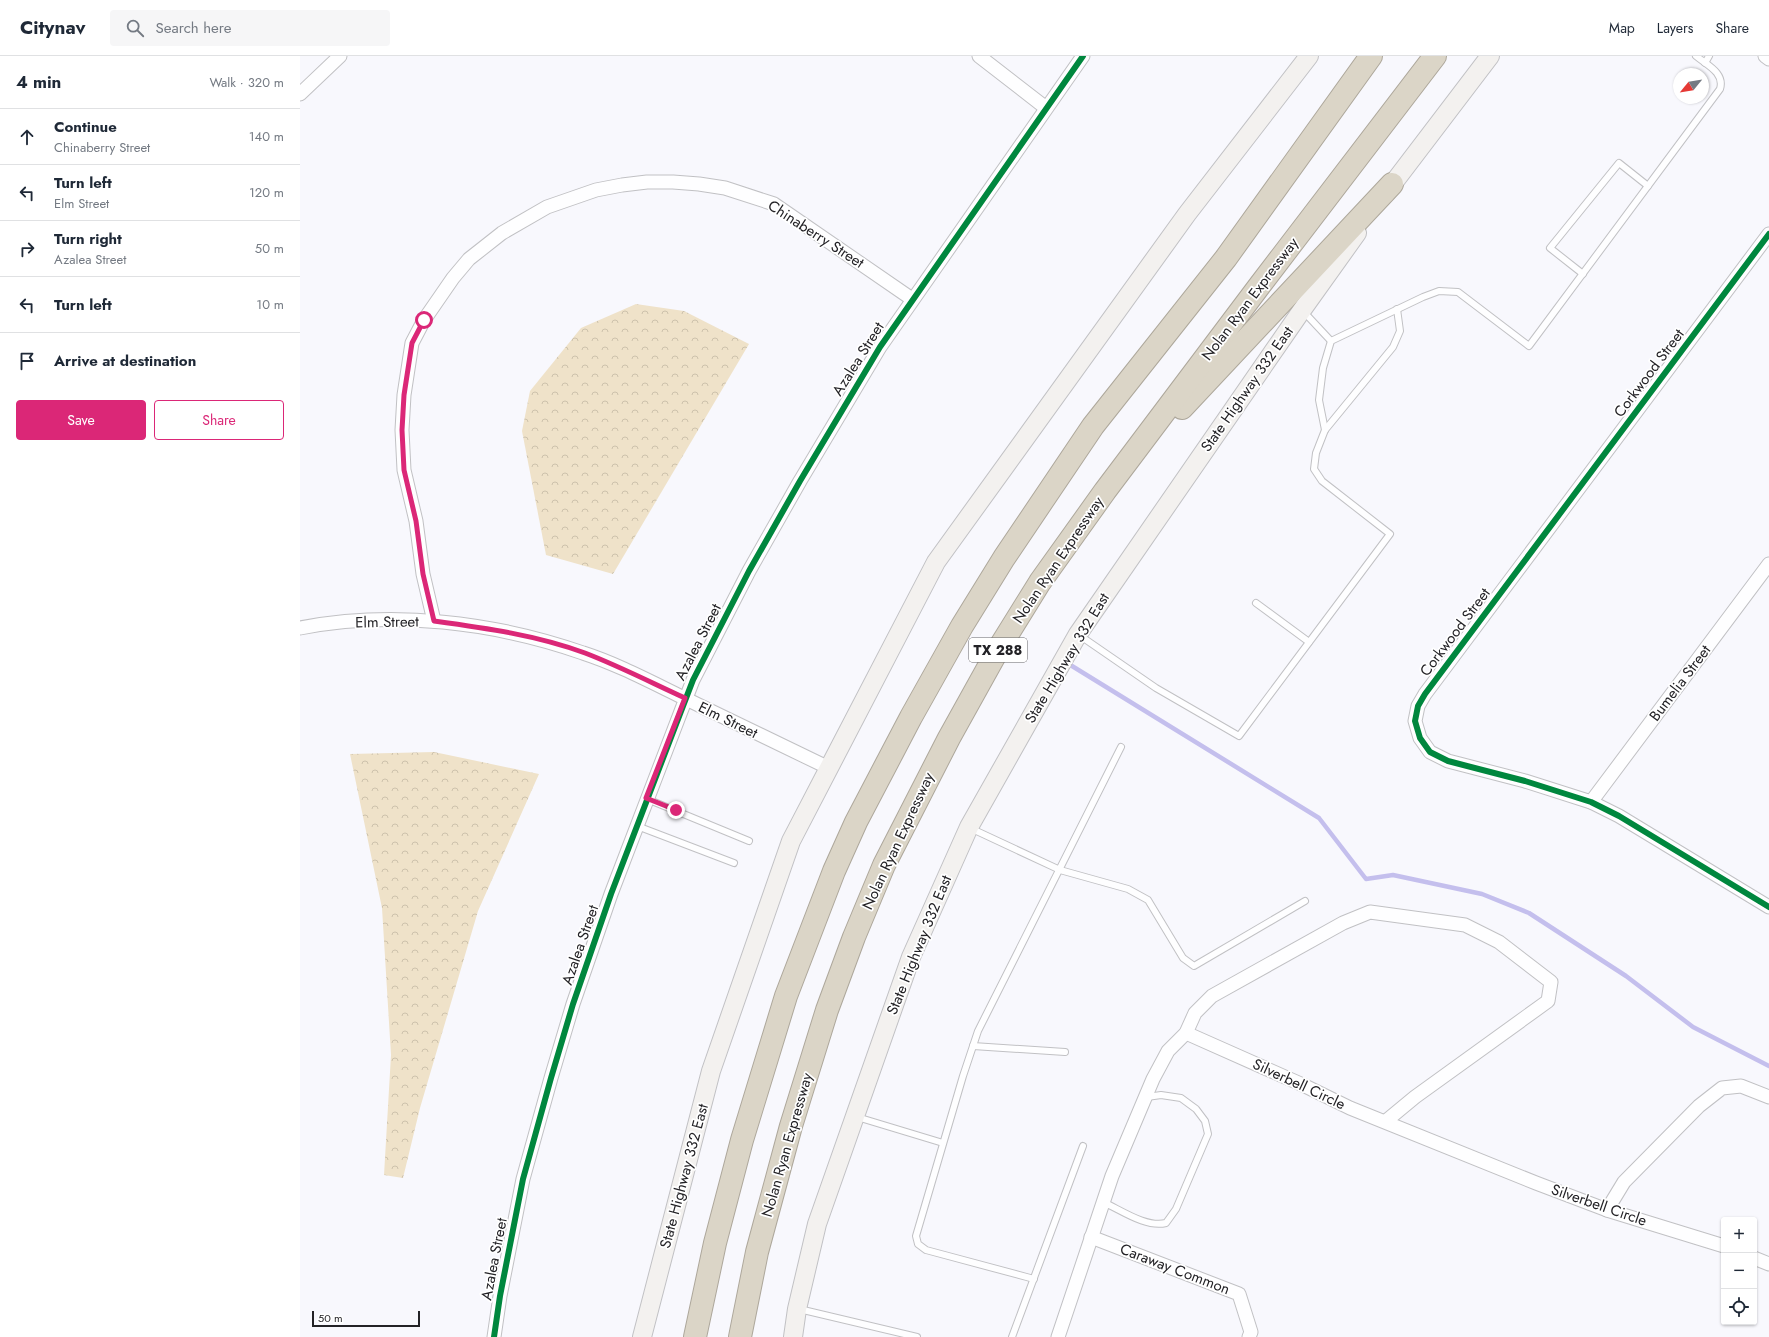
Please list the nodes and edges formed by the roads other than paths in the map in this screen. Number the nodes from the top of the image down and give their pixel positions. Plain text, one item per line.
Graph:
1 (340, 56) edge
2 (979, 56) edge
3 (1083, 56) edge
4 (1309, 56) edge
5 (1372, 56) edge
6 (1435, 56) edge
7 (1490, 56) edge
8 (1696, 56) edge
9 (1709, 56) edge
10 (1765, 56) edge
11 (1769, 59) edge
12 (1705, 63) junction
13 (300, 94) edge
14 (1046, 108) junction
15 (1392, 184) junction
16 (1648, 186) junction
17 (1769, 234) edge
18 (1583, 274) junction
19 (912, 299) junction
20 (1397, 309) junction
21 (1302, 310) junction
22 (1330, 340) junction
23 (1324, 430) junction
24 (1105, 491) junction
25 (1769, 564) edge
26 (1256, 603) dead end
27 (434, 621) junction
28 (300, 628) edge
29 (1078, 634) junction
30 (1309, 642) junction
31 (685, 698) junction
32 (1121, 747) dead end
33 (829, 768) junction
34 (646, 798) junction
35 (1591, 802) junction
36 (636, 826) junction
37 (969, 827) junction
38 (749, 841) dead end
39 (734, 863) dead end
40 (1060, 870) junction
41 (1305, 901) dead end
42 (1769, 906) edge
43 (1186, 1033) junction
44 (973, 1046) junction
45 (1065, 1052) dead end
46 (1146, 1097) junction
47 (1769, 1097) edge
48 (855, 1116) junction
49 (1386, 1121) junction
50 (943, 1143) junction
51 (1083, 1146) dead end
52 (1103, 1202) junction
53 (1607, 1210) junction
54 (1091, 1237) junction
55 (1721, 1245) edge
56 (1757, 1259) edge
57 (1769, 1264) edge
58 (1034, 1279) junction
59 (797, 1309) junction
60 (886, 1330) junction
61 (494, 1337) edge
62 (642, 1337) edge
63 (696, 1337) edge
64 (740, 1337) edge
65 (793, 1337) edge
66 (884, 1337) edge
67 (917, 1337) edge
68 (1012, 1337) edge
69 (1058, 1337) edge
70 (1249, 1337) edge

1 - 13 street
2 - 14 street
3 - 14 street, Azalea Street
4 - 33 main road, State Highway 332 East
5 - 63 highway, TX 288
6 - 24 highway, Nolan Ryan Expressway / TX 288
7 - 15 main road, State Highway 332 East
8 - 12 lane
9 - 12 lane
10 - 11 street
12 - 16 lane
14 - 19 street, Azalea Street
15 - 21 main road, State Highway 332 East
15 - 24 highway
16 - 18 lane
16 - 18 lane
17 - 35 street, Corkwood Street
18 - 20 lane
19 - 27 street, Chinaberry Street
19 - 31 street, Azalea Street
20 - 22 lane
20 - 23 lane
21 - 22 lane
21 - 29 main road, State Highway 332 East
22 - 23 lane
23 - 30 lane
24 - 64 highway, Nolan Ryan Expressway / TX 288
25 - 35 street, Bumelia Street
26 - 30 lane
27 - 28 street, Elm Street
27 - 31 street, Elm Street
29 - 30 lane
29 - 37 main road, State Highway 332 East
31 - 33 street, Elm Street
31 - 34 street, Azalea Street
32 - 40 lane
33 - 62 main road, State Highway 332 East
34 - 36 street, Azalea Street
34 - 38 lane
35 - 42 street, Corkwood Street
36 - 39 lane
36 - 61 street, Azalea Street
37 - 40 lane
37 - 48 main road, State Highway 332 East
40 - 41 lane
40 - 44 lane
43 - 46 street
43 - 49 street, Silverbell Circle
43 - 49 street
44 - 45 lane
44 - 50 lane
46 - 52 street
46 - 52 lane
47 - 53 street
48 - 50 lane
48 - 59 main road, State Highway 332 East
49 - 53 street, Silverbell Circle
50 - 58 lane
51 - 58 lane
52 - 54 street
53 - 55 street, Silverbell Circle
54 - 69 street
54 - 70 street, Caraway Common
56 - 57 street
58 - 68 lane
59 - 60 lane
59 - 65 main road, State Highway 332 East
60 - 66 lane
60 - 67 lane

